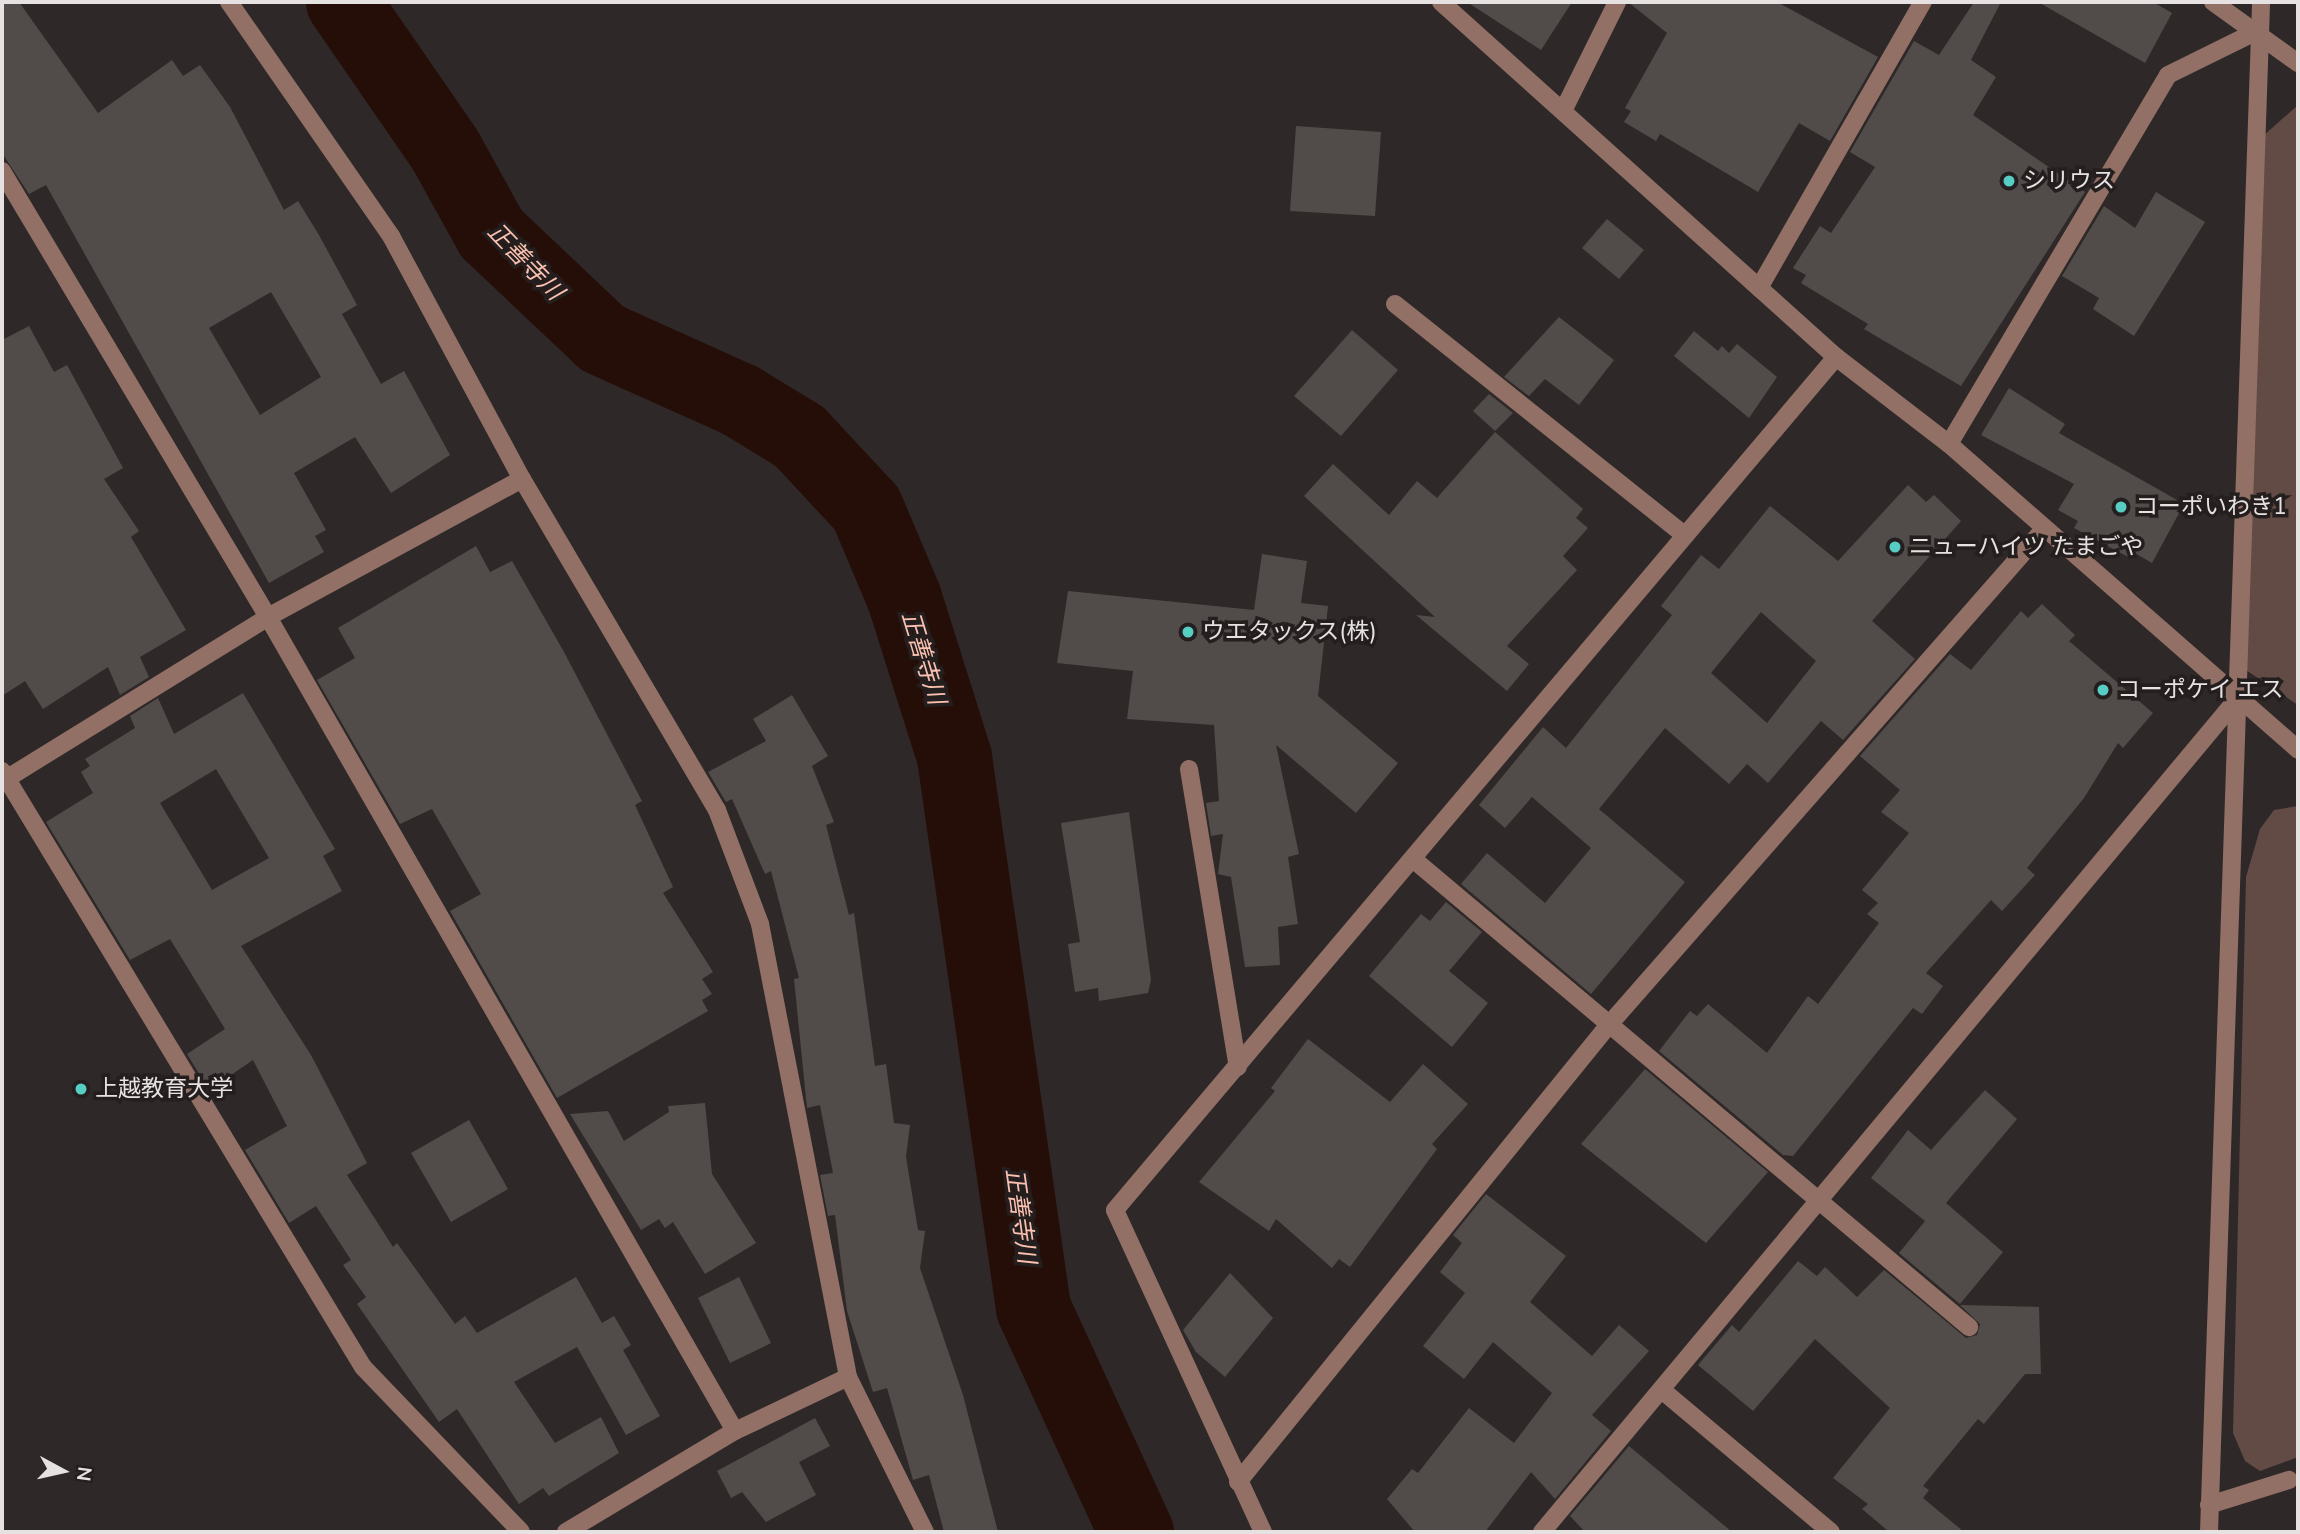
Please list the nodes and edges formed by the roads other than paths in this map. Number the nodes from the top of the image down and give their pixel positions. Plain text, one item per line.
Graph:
1 (229, 2) edge
2 (1441, 2) edge
3 (1617, 2) edge
4 (1923, 2) edge
5 (2213, 2) edge
6 (2260, 2) edge
7 (2259, 30) junction
8 (2298, 63) edge
9 (1564, 109) junction
10 (2, 171) edge
11 (1759, 288) junction
12 (1395, 304) dead end
13 (1836, 357) junction
14 (1949, 444) junction
15 (522, 479) junction
16 (2044, 529) junction
17 (1683, 534) junction
18 (268, 617) junction
19 (2237, 699) junction
20 (2298, 750) edge
21 (1189, 769) dead end
22 (4, 775) edge
23 (1413, 859) junction
24 (1607, 1027) junction
25 (1238, 1068) junction
26 (1816, 1200) junction
27 (1969, 1327) dead end
28 (848, 1377) junction
29 (1663, 1391) junction
30 (735, 1431) junction
31 (2289, 1480) dead end
32 (1238, 1482) junction
33 (2209, 1505) junction
34 (521, 1532) edge
35 (566, 1532) edge
36 (925, 1532) edge
37 (1263, 1532) edge
38 (1542, 1532) edge
39 (1831, 1532) edge
40 (2208, 1532) edge

1 - 15 street
2 - 9 street
3 - 9 street
4 - 11 street
5 - 7 street
6 - 7 street
7 - 8 street
7 - 14 street
7 - 19 street
9 - 11 street
10 - 18 street
11 - 13 street
12 - 17 street
13 - 14 street
13 - 17 street
14 - 16 street
15 - 18 street
15 - 28 street
16 - 19 street
16 - 24 street
17 - 23 street
18 - 22 street
18 - 30 street
19 - 20 street
19 - 26 street
19 - 33 street
21 - 25 street
22 - 34 street
23 - 24 street
23 - 25 street
24 - 26 street
24 - 32 street
25 - 32 street
26 - 27 street
26 - 29 street
28 - 30 street
28 - 36 street
29 - 38 street
29 - 39 street
30 - 35 street
31 - 33 street
32 - 37 street
33 - 40 street

